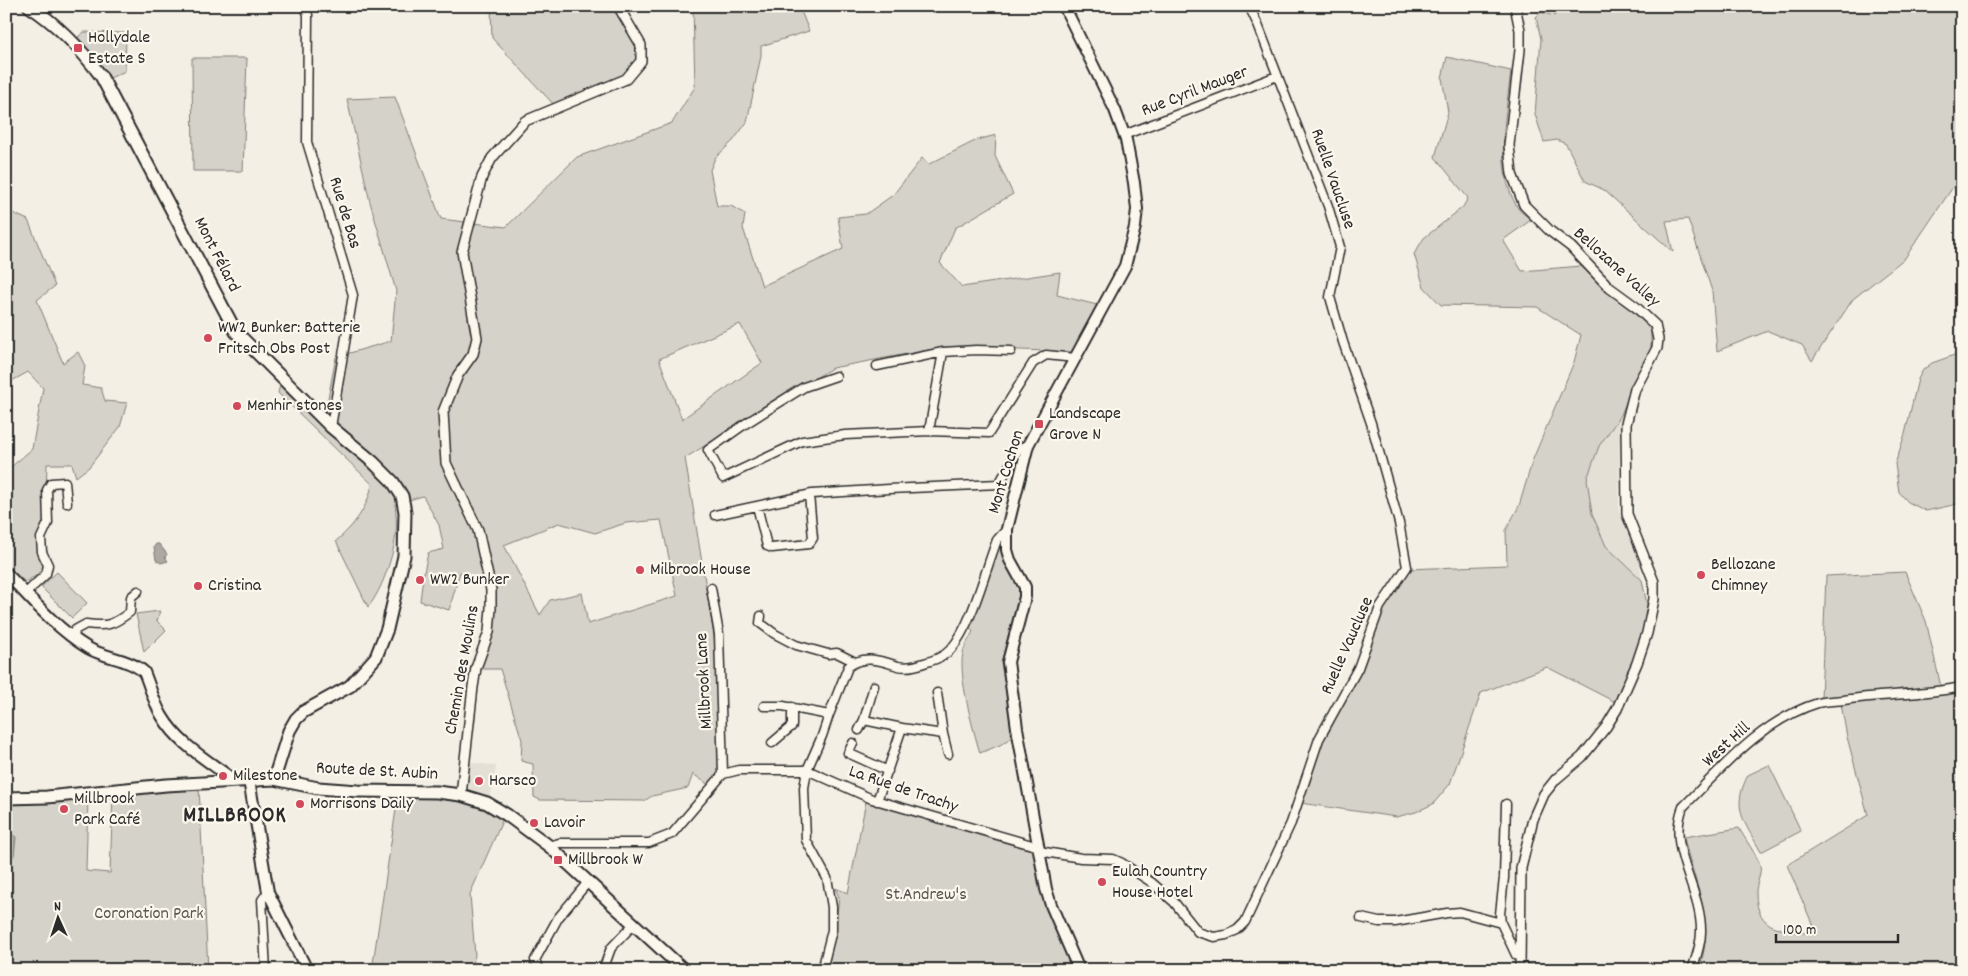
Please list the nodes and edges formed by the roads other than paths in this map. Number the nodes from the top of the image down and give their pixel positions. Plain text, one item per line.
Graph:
1 (29, 6) edge
2 (305, 6) edge
3 (618, 6) edge
4 (1064, 6) edge
5 (1250, 6) edge
6 (1516, 6) edge
7 (1277, 76) junction
8 (1124, 135) junction
9 (1011, 351) dead end
10 (943, 352) junction
11 (1075, 358) junction
12 (877, 366) dead end
13 (836, 376) dead end
14 (331, 427) junction
15 (929, 431) junction
16 (1028, 445) junction
17 (809, 495) junction
18 (66, 504) dead end
19 (757, 506) junction
20 (715, 515) dead end
21 (1007, 529) junction
22 (6, 573) edge
23 (710, 588) dead end
24 (138, 592) dead end
25 (26, 593) junction
26 (761, 616) dead end
27 (74, 638) junction
28 (855, 662) junction
29 (874, 686) dead end
30 (1962, 687) edge
31 (937, 693) dead end
32 (764, 706) dead end
33 (792, 707) junction
34 (829, 716) junction
35 (864, 720) junction
36 (902, 728) junction
37 (859, 730) dead end
38 (943, 734) junction
39 (772, 743) dead end
40 (853, 743) dead end
41 (948, 754) dead end
42 (807, 770) junction
43 (888, 771) junction
44 (723, 774) junction
45 (274, 779) junction
46 (249, 780) junction
47 (235, 781) junction
48 (461, 795) junction
49 (6, 798) edge
50 (877, 801) junction
51 (1506, 804) dead end
52 (549, 846) junction
53 (1039, 849) junction
54 (588, 882) junction
55 (268, 892) junction
56 (1361, 918) dead end
57 (1501, 923) junction
58 (634, 924) junction
59 (1520, 956) junction
60 (266, 970) edge
61 (307, 970) edge
62 (539, 970) edge
63 (603, 970) edge
64 (684, 970) edge
65 (822, 970) edge
66 (1079, 970) edge
67 (1519, 970) edge
68 (1533, 970) edge
69 (1692, 970) edge

1 - 14 main road, Mont Félard
2 - 14 street, Rue de Bas
3 - 48 street, Chemin des Moulins
4 - 8 main road, Mont Cochon
5 - 7 street, Ruelle Vaucluse
6 - 59 street, Bellozane Valley
7 - 8 street, Rue Cyril Mauger
7 - 53 street, Ruelle Vaucluse
8 - 11 main road, Mont Cochon
9 - 10 street
10 - 12 street
10 - 15 street
11 - 15 street
11 - 16 main road, Mont Cochon
13 - 15 street
14 - 45 main road, Mont Félard
16 - 17 street
16 - 21 main road, Mont Cochon
17 - 19 street
17 - 19 street
18 - 25 street
19 - 20 street
21 - 28 street
21 - 53 main road, Mont Cochon
22 - 25 main road
23 - 44 street, Millbrook Lane
24 - 27 street
25 - 27 main road
26 - 28 street
27 - 47 main road
28 - 34 street
29 - 35 street
30 - 69 street, West Hill
31 - 38 street
32 - 33 street
33 - 34 street
33 - 39 street
34 - 42 street
35 - 36 street
35 - 37 street
36 - 38 street
36 - 43 street
38 - 41 street
40 - 43 street
42 - 44 street, La Rue de Trachy
42 - 50 street, La Rue de Trachy
42 - 65 street
43 - 50 street
44 - 52 street
45 - 46 main road, Route de St. Aubin
45 - 48 main road, Route de St. Aubin
46 - 47 main road, Route de St. Aubin
46 - 55 main road
47 - 49 main road, Route de St. Aubin
48 - 52 main road, Route de St. Aubin
50 - 53 street, La Rue de Trachy
51 - 57 street
52 - 54 main road, Route de St. Aubin
53 - 66 main road, Mont Cochon
54 - 58 main road, Route de St. Aubin
54 - 62 street
55 - 60 street
55 - 61 main road
56 - 57 street
57 - 59 street
58 - 63 street
58 - 64 main road, Route de St. Aubin
59 - 67 street, Bellozane Valley
67 - 68 street

